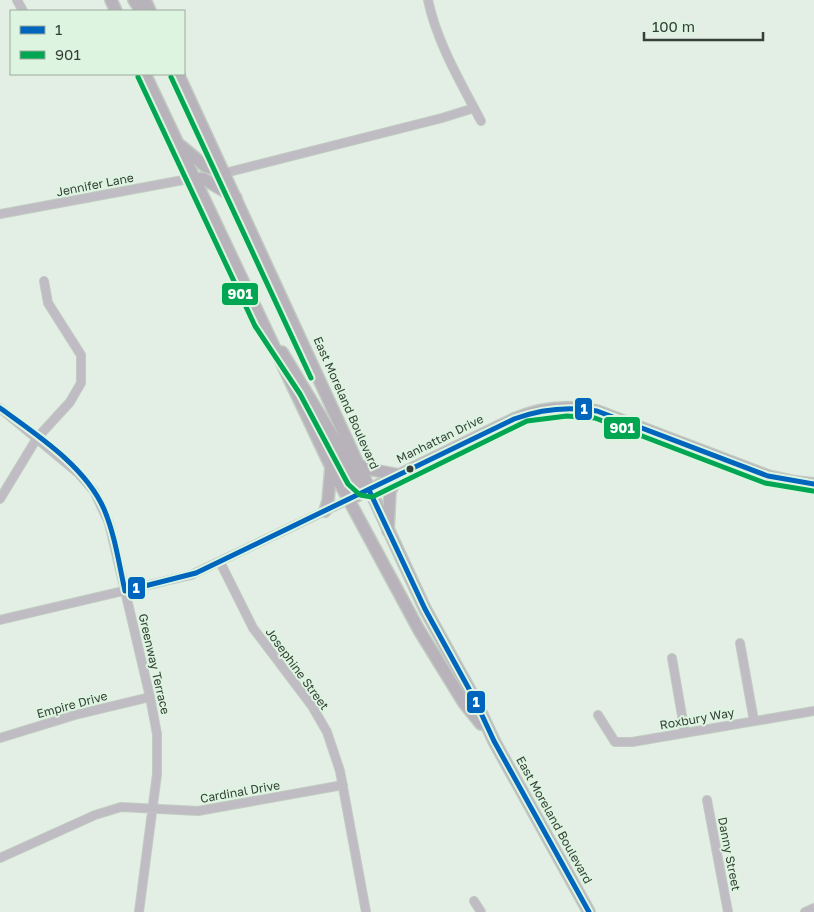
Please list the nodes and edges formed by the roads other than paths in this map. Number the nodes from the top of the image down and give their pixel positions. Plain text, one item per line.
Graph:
1 (428, 0) edge
2 (145, 75) edge
3 (178, 75) edge
4 (474, 108) junction
5 (481, 121) dead end
6 (178, 143) junction
7 (224, 173) junction
8 (194, 178) junction
9 (236, 198) junction
10 (0, 214) edge
11 (44, 281) dead end
12 (261, 322) junction
13 (0, 408) edge
14 (37, 438) junction
15 (359, 465) junction
16 (331, 467) junction
17 (399, 475) junction
18 (814, 484) edge
19 (368, 490) junction
20 (0, 499) edge
21 (350, 499) junction
22 (325, 511) junction
23 (388, 533) junction
24 (376, 548) junction
25 (395, 549) junction
26 (220, 562) junction
27 (125, 591) junction
28 (0, 620) edge
29 (740, 643) dead end
30 (672, 658) dead end
31 (150, 697) junction
32 (814, 711) edge
33 (598, 716) dead end
34 (754, 721) junction
35 (685, 733) junction
36 (0, 738) edge
37 (494, 741) junction
38 (343, 785) junction
39 (707, 800) dead end
40 (153, 808) junction
41 (0, 858) edge
42 (474, 901) dead end
43 (814, 908) edge
44 (139, 912) edge
45 (366, 912) edge
46 (481, 912) edge
47 (590, 912) edge
48 (728, 912) edge
49 (805, 912) edge

1 - 4 street
2 - 6 main road, East Moreland Boulevard
3 - 7 main road, East Moreland Boulevard
4 - 5 street
4 - 7 street
6 - 7 main road
6 - 8 main road, East Moreland Boulevard
7 - 9 main road, East Moreland Boulevard
8 - 9 main road
8 - 10 street, Jennifer Lane
8 - 12 main road, East Moreland Boulevard
9 - 15 main road, East Moreland Boulevard
11 - 14 street
12 - 16 main road, East Moreland Boulevard
12 - 19 main road
13 - 14 street, Greenway Terrace
14 - 20 street
14 - 27 street, Greenway Terrace
15 - 17 main road
15 - 19 main road, East Moreland Boulevard
16 - 21 main road, East Moreland Boulevard
16 - 22 main road
17 - 18 main road, Manhattan Drive
17 - 19 main road, Manhattan Drive
17 - 23 main road
19 - 21 main road, Manhattan Drive
19 - 23 main road, East Moreland Boulevard
21 - 22 street, Manhattan Drive
21 - 24 main road, East Moreland Boulevard
22 - 26 street, Manhattan Drive
23 - 25 main road, East Moreland Boulevard
24 - 25 main road
24 - 37 main road, East Moreland Boulevard
25 - 37 main road, East Moreland Boulevard
26 - 27 street, Manhattan Drive
26 - 38 street, Josephine Street
27 - 28 street, Manhattan Drive
27 - 31 street, Greenway Terrace
29 - 34 street
30 - 35 street
31 - 36 street, Empire Drive
31 - 40 street, Greenway Terrace
32 - 34 street, Roxbury Way
33 - 35 street, Roxbury Way
34 - 35 street, Roxbury Way
37 - 47 main road, East Moreland Boulevard
38 - 40 street, Cardinal Drive
38 - 45 street, Josephine Street
39 - 48 street, Danny Street
40 - 41 street, Cardinal Drive
40 - 44 street, Greenway Terrace
42 - 46 street
43 - 49 street

